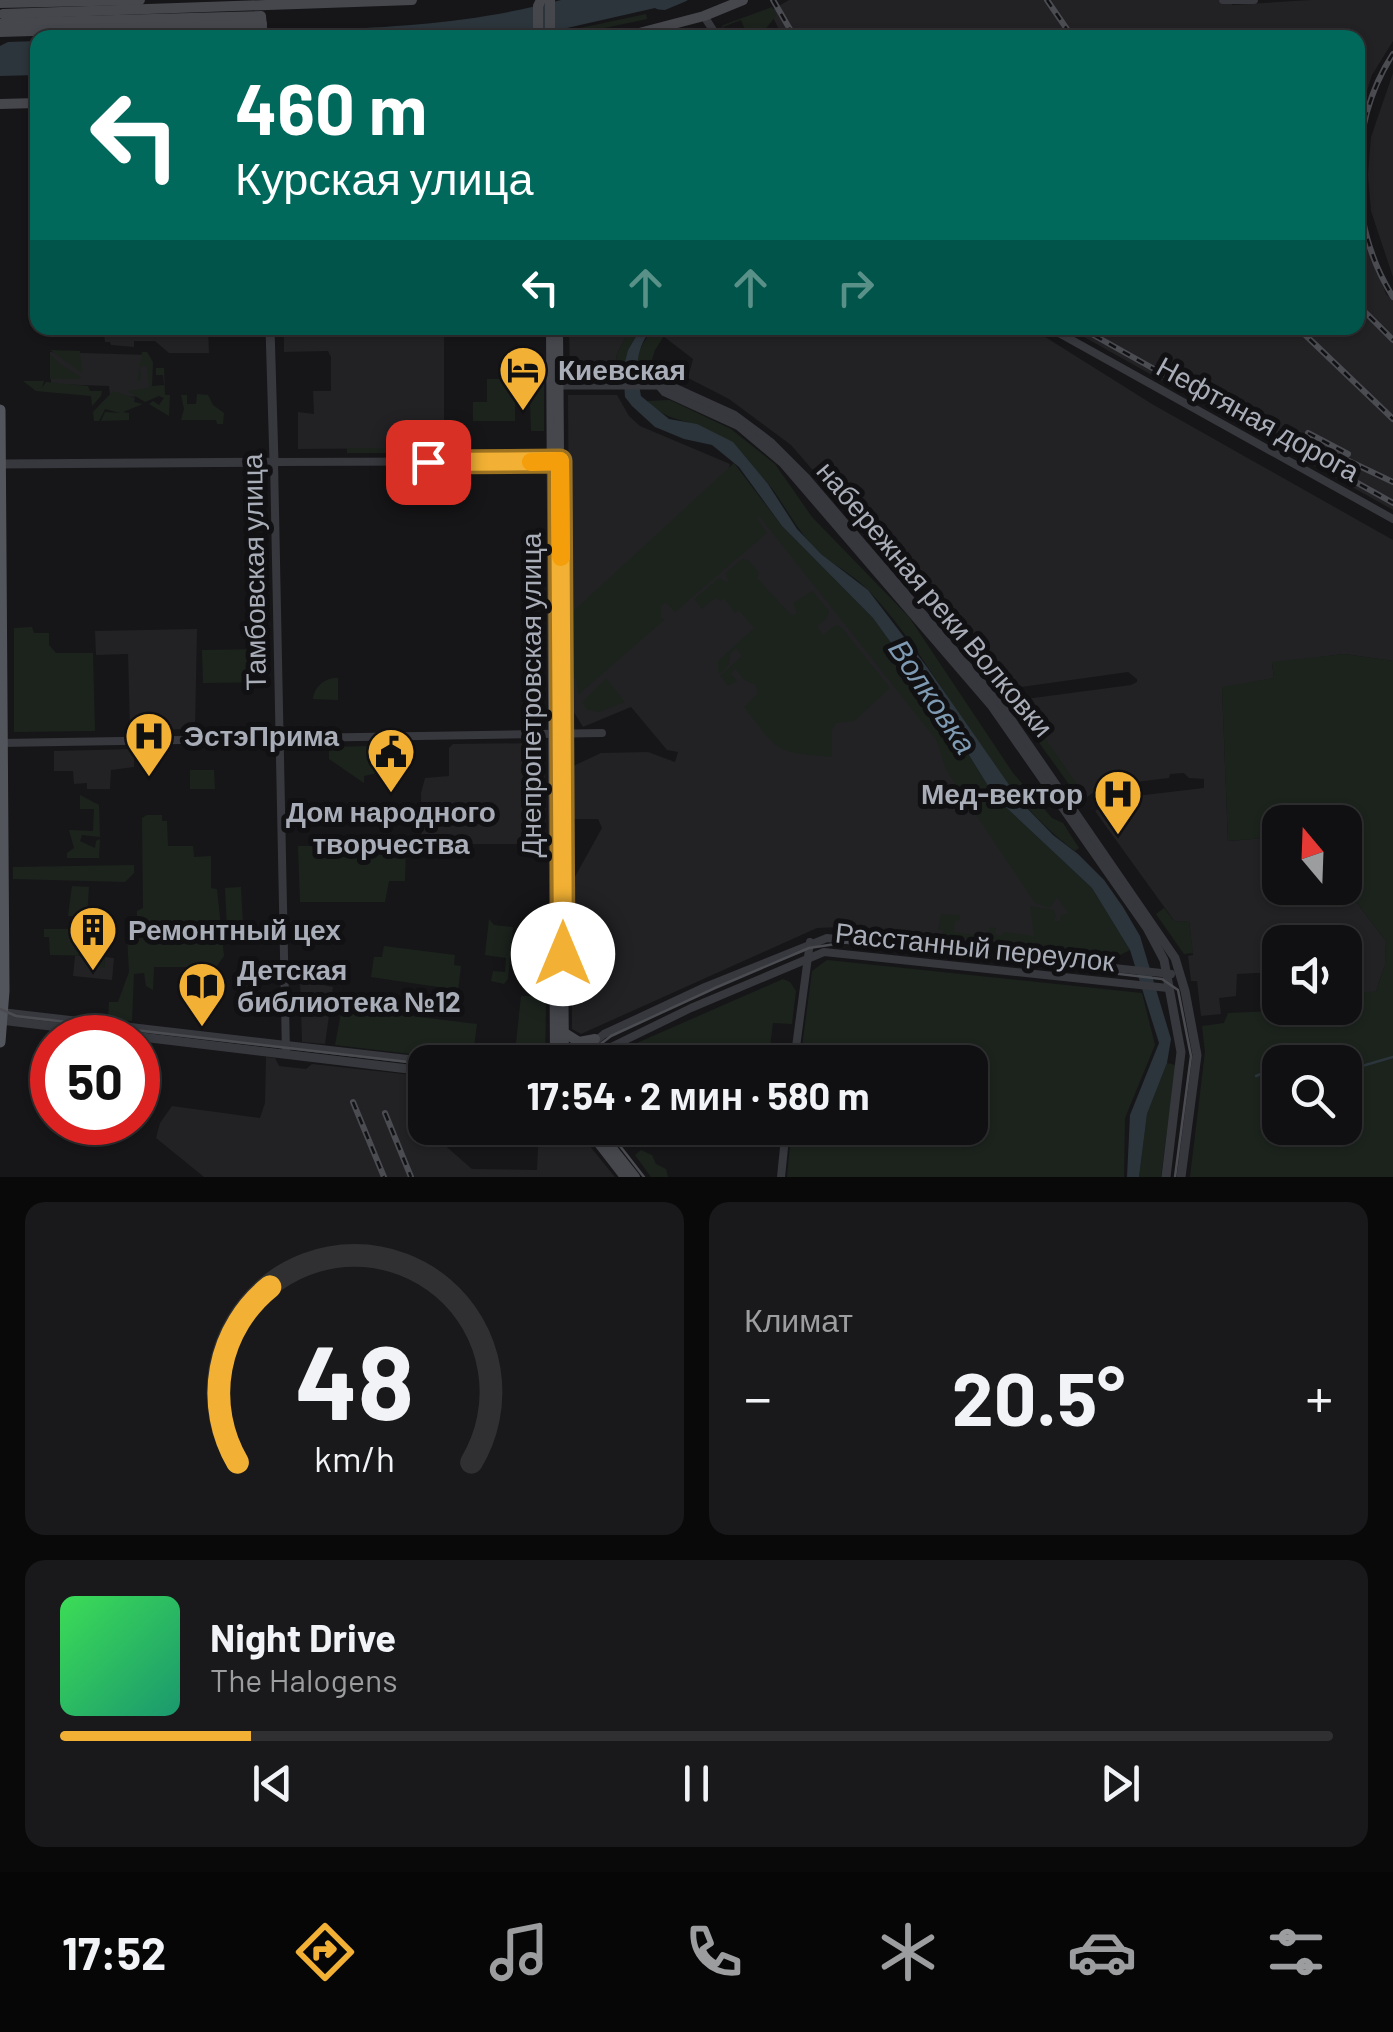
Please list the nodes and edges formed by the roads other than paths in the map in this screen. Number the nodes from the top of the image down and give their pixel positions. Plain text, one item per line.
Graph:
1 (140, 0) edge
2 (176, 0) edge
3 (412, 0) edge
4 (743, 0) edge
5 (1223, 0) edge
6 (1254, 0) edge
7 (545, 2) edge
8 (272, 3) edge
9 (202, 6) junction
10 (2, 18) edge
11 (699, 18) junction
12 (261, 19) edge
13 (544, 30) edge
14 (652, 30) edge
15 (710, 30) edge
16 (30, 103) edge
17 (0, 104) edge
18 (270, 335) edge
19 (555, 335) edge
20 (1063, 335) edge
21 (556, 385) junction
22 (659, 385) junction
23 (0, 410) edge
24 (556, 461) junction
25 (274, 462) junction
26 (1, 464) edge
27 (1393, 519) edge
28 (602, 734) dead end
29 (558, 735) junction
30 (280, 738) junction
31 (2, 743) edge
32 (810, 942) junction
33 (808, 958) junction
34 (1166, 974) junction
35 (1181, 975) junction
36 (1163, 988) junction
37 (2, 1016) edge
38 (564, 1032) junction
39 (595, 1039) junction
40 (0, 1042) edge
41 (554, 1045) edge
42 (565, 1045) edge
43 (588, 1045) edge
44 (622, 1045) edge
45 (796, 1045) edge
46 (287, 1050) junction
47 (408, 1060) edge
48 (408, 1068) edge
49 (600, 1145) edge
50 (609, 1145) edge
51 (784, 1145) edge
52 (625, 1177) edge
53 (634, 1177) edge
54 (781, 1177) edge
55 (1166, 1177) edge
56 (1182, 1177) edge

1 - 10 main road
2 - 9 main road
3 - 8 main road
4 - 11 main road
5 - 6 street
7 - 13 main road
8 - 12 main road
9 - 10 main road
9 - 12 main road
10 - 12 main road
11 - 14 main road
11 - 15 street
16 - 17 main road
18 - 25 street, Тамбовская улица
19 - 21 main road, Днепропетровская улица
20 - 27 street, Нефтяная дорога
21 - 22 street, набережная реки Волковки
21 - 24 main road, Днепропетровская улица
22 - 34 street, набережная реки Волковки
22 - 35 street, набережная реки Волковки
23 - 26 main road
24 - 25 street
24 - 29 main road, Днепропетровская улица
25 - 26 street
25 - 30 street, Тамбовская улица
26 - 31 main road
28 - 29 street
29 - 30 street
29 - 38 main road, Днепропетровская улица
29 - 41 main road, Днепропетровская улица
30 - 31 street
30 - 46 street, Тамбовская улица
31 - 37 main road
32 - 33 street
32 - 34 street, Расстанный переулок
32 - 39 street, Расстанный переулок
33 - 36 street, Расстанный переулок
33 - 44 street, Расстанный переулок
33 - 45 street
34 - 35 street, Расстанный переулок
34 - 36 street, набережная реки Волковки
35 - 56 street, набережная реки Волковки
36 - 55 street, набережная реки Волковки
37 - 40 main road
37 - 46 street
38 - 39 main road
38 - 42 main road, Днепропетровская улица
39 - 43 street, Расстанный переулок
46 - 47 street
46 - 48 street
49 - 52 main road
50 - 53 main road
51 - 54 street

